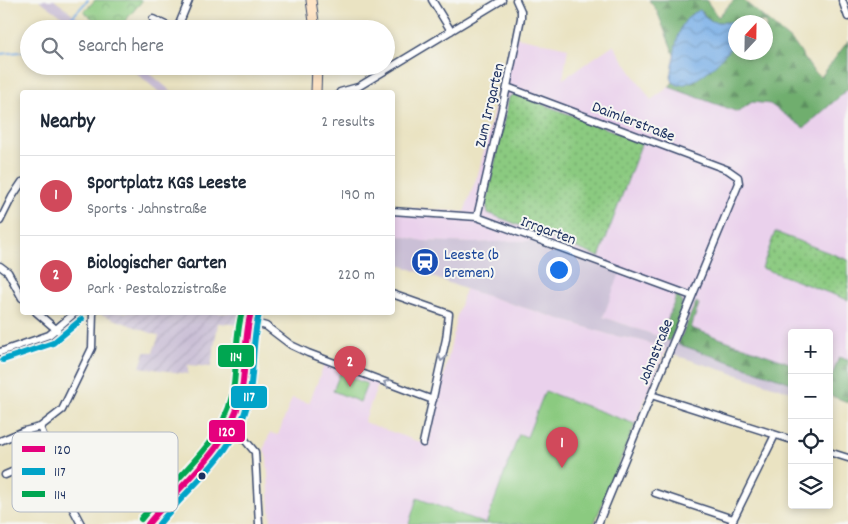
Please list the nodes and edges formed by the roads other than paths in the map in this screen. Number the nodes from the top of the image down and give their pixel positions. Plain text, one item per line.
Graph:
1 (189, 0) edge
2 (311, 0) edge
3 (432, 0) edge
4 (502, 0) edge
5 (516, 0) edge
6 (842, 0) edge
7 (848, 18) edge
8 (180, 20) edge
9 (314, 20) edge
10 (451, 31) junction
11 (395, 65) edge
12 (317, 75) edge
13 (378, 75) edge
14 (507, 87) junction
15 (316, 90) edge
16 (347, 90) edge
17 (20, 185) edge
18 (737, 189) joint
19 (395, 211) edge
20 (477, 217) junction
21 (0, 221) edge
22 (0, 266) edge
23 (20, 294) edge
24 (395, 295) edge
25 (692, 296) junction
26 (39, 315) edge
27 (73, 315) edge
28 (93, 315) edge
29 (249, 317) edge
30 (43, 320) junction
31 (57, 330) junction
32 (49, 335) junction
33 (0, 352) edge
34 (651, 395) junction
35 (433, 400) junction
36 (40, 427) junction
37 (229, 428) junction
38 (22, 432) edge
39 (42, 432) edge
40 (775, 435) junction
41 (12, 436) edge
42 (788, 439) edge
43 (0, 441) edge
44 (423, 443) dead end
45 (833, 453) edge
46 (848, 458) edge
47 (12, 472) edge
48 (5, 475) dead end
49 (178, 488) edge
50 (655, 493) dead end
51 (75, 512) edge
52 (158, 512) edge
53 (732, 522) edge
54 (81, 524) edge
55 (148, 524) edge
56 (259, 524) edge
57 (598, 524) edge

1 - 8 street
2 - 9 street
3 - 10 street
4 - 10 street
5 - 14 street, Zum Irrgarten
6 - 7 street
10 - 11 street
12 - 15 street
13 - 16 street
14 - 18 street, Daimlerstraße
14 - 20 street, Zum Irrgarten
17 - 21 street
18 - 25 street, Jahnstraße
19 - 20 street, Irrgarten
20 - 25 street, Irrgarten
22 - 23 street
24 -> 35 street
25 - 34 street, Jahnstraße
26 - 30 street
27 - 31 street
28 - 36 street
35 -> 29 street
29 - 37 street
30 - 31 street
30 - 32 street
31 - 32 street
32 - 33 street
34 - 40 street
34 - 57 street, Jahnstraße
35 - 44 street
36 - 38 street
36 - 39 street
37 - 49 street
37 - 56 street
40 - 42 street
40 - 53 street
41 - 43 street
45 - 46 street
47 - 48 street
50 - 53 street
51 - 54 street
52 - 55 street

